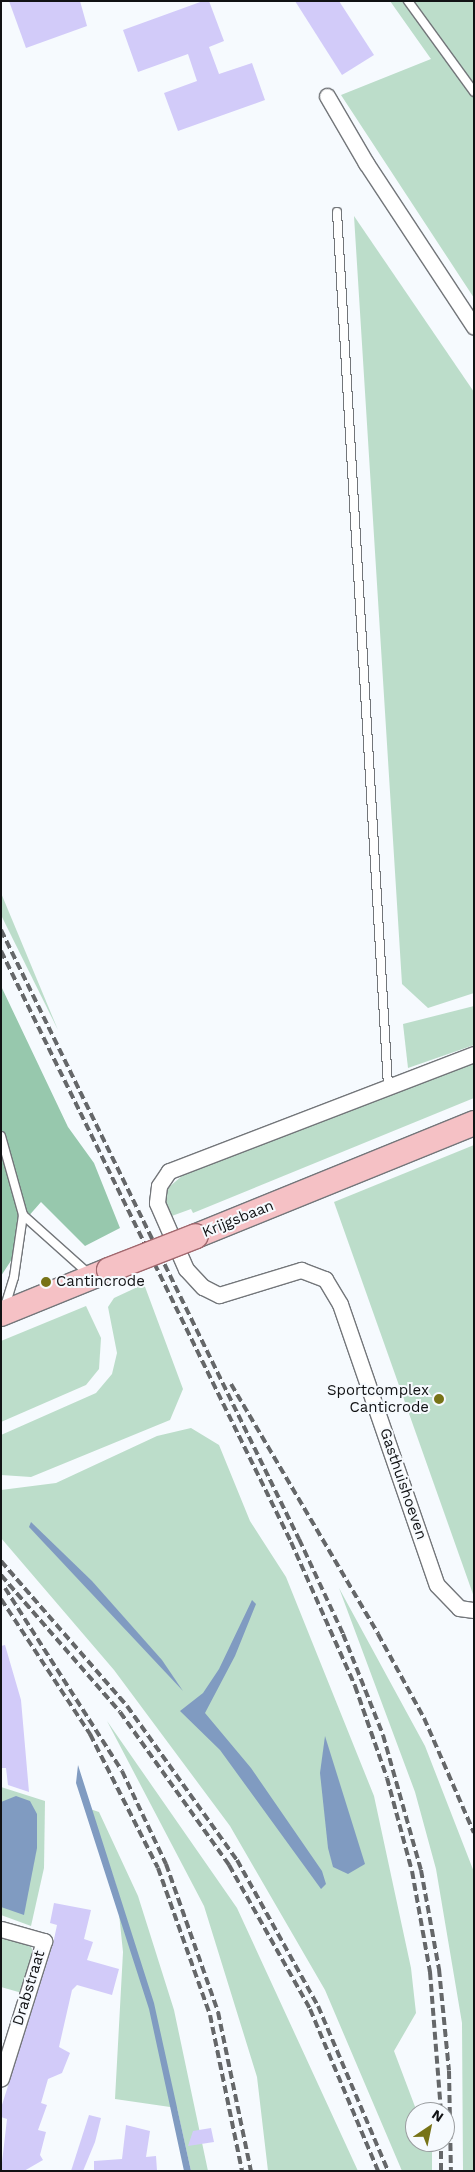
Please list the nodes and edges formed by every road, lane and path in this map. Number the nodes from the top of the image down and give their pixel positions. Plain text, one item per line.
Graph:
1 (408, 1) edge
2 (474, 92) edge
3 (327, 96) dead end
4 (337, 212) dead end
5 (474, 327) edge
6 (474, 1054) edge
7 (388, 1085) junction
8 (474, 1123) edge
9 (1, 1136) edge
10 (23, 1215) junction
11 (100, 1273) junction
12 (2, 1314) edge
13 (474, 1610) edge
14 (1, 1929) edge
15 (1, 2078) edge

1 - 2 lane
3 - 5 street
4 - 7 lane
6 - 7 street
7 - 13 street, Gasthuishoeven
8 - 11 main road, Krijgsbaan, bridge
9 - 10 lane
10 - 11 lane
10 - 12 lane
11 - 12 main road, Krijgsbaan
14 - 15 street, Drabstraat

